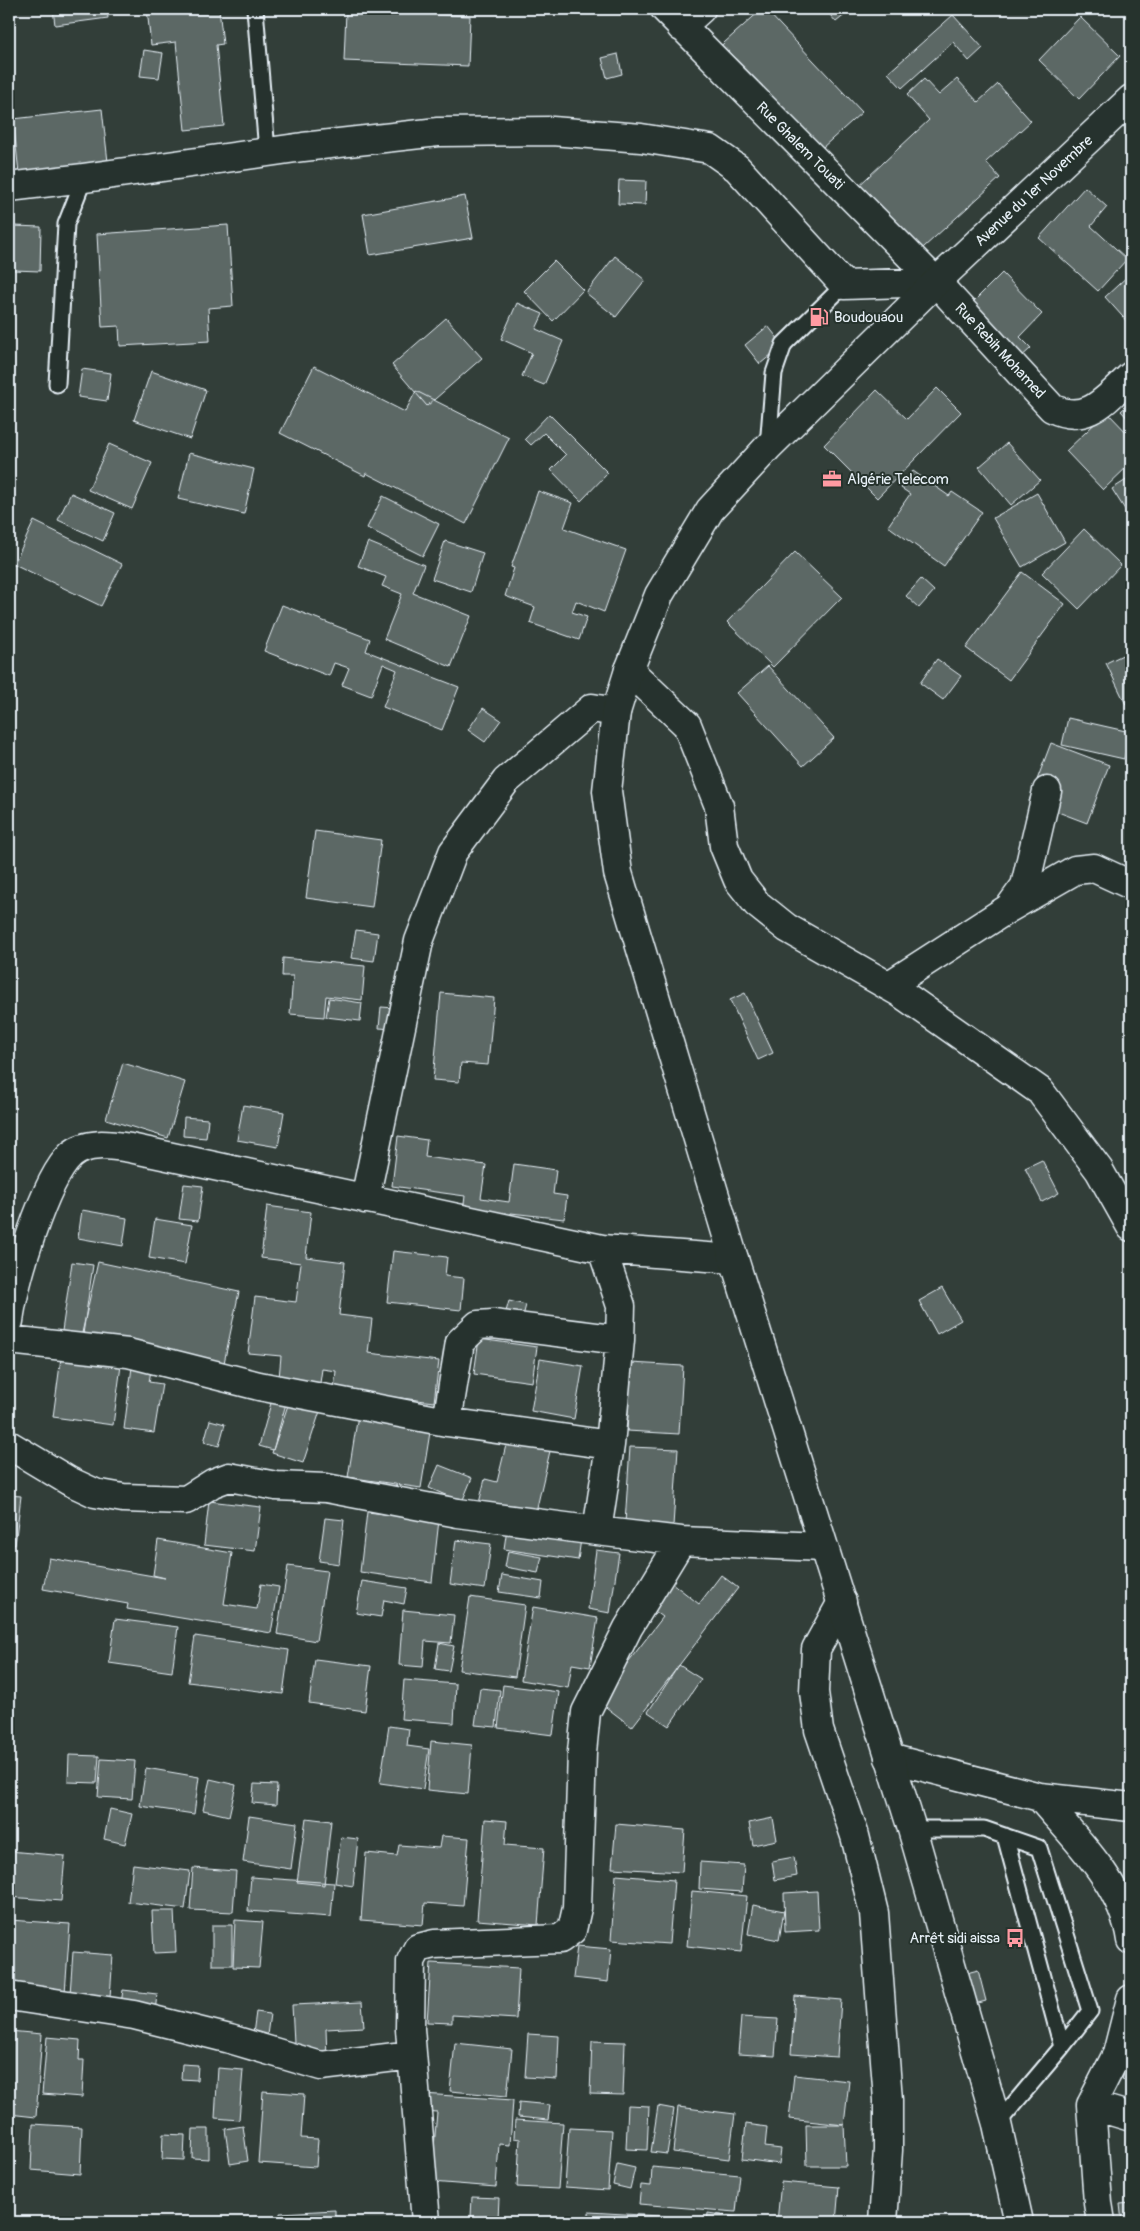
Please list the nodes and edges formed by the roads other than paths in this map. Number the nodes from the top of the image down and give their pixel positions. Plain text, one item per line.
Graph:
1 (255, 9) edge
2 (701, 9) edge
3 (673, 18) edge
4 (1131, 99) edge
5 (267, 151) junction
6 (84, 178) junction
7 (9, 187) edge
8 (936, 282) junction
9 (844, 285) junction
10 (1131, 376) edge
11 (56, 384) dead end
12 (768, 447) junction
13 (629, 670) junction
14 (616, 712) junction
15 (1046, 792) dead end
16 (1131, 885) edge
17 (1009, 908) junction
18 (888, 986) junction
19 (365, 1199) junction
20 (1131, 1227) edge
21 (602, 1249) junction
22 (734, 1260) junction
23 (9, 1321) edge
24 (9, 1340) edge
25 (620, 1340) junction
26 (447, 1422) junction
27 (9, 1445) edge
28 (610, 1445) junction
29 (597, 1531) junction
30 (681, 1541) junction
31 (823, 1547) junction
32 (842, 1602) junction
33 (890, 1758) junction
34 (1040, 1797) junction
35 (1131, 1807) edge
36 (912, 1830) junction
37 (1005, 1836) junction
38 (1131, 1940) edge
39 (9, 1996) edge
40 (1131, 1999) edge
41 (1062, 2047) junction
42 (412, 2055) junction
43 (1091, 2104) junction
44 (1131, 2117) edge
45 (996, 2124) junction
46 (426, 2222) edge
47 (883, 2222) edge
48 (1019, 2222) edge
49 (1101, 2222) edge

1 - 5 lane
2 - 3 street
3 - 8 street, Rue Ghalem Touati
4 - 8 street, Avenue du 1er Novembre
5 - 6 street
5 - 9 street
6 - 7 street
6 - 11 lane
8 - 9 street
8 - 10 street, Rue Rebih Mohamed
8 - 12 street, Avenue du 1er Novembre
9 - 12 lane
12 - 13 street, Avenue du 1er Novembre
13 - 14 street, Avenue du 1er Novembre
13 - 18 street
14 - 19 street
14 - 22 street, Avenue du 1er Novembre
15 - 17 street
16 - 17 street
17 - 18 street
18 - 20 street
19 - 21 street
19 - 23 street
21 - 22 street
21 - 25 street
22 - 31 street, Avenue du 1er Novembre
24 - 26 street
25 - 26 street
25 - 28 street
26 - 28 street
27 - 29 street
28 - 29 street
29 - 30 street
30 - 31 street
30 - 42 street
31 - 32 street, Avenue du 1er Novembre
32 - 33 street, Avenue du 1er Novembre
32 - 47 street
33 - 34 street
33 - 36 street, Avenue du 1er Novembre
34 - 35 street
34 - 38 street
36 - 37 lane
36 - 45 street, Avenue du 1er Novembre
37 - 41 lane
37 - 41 lane
39 - 42 street
40 - 43 street
41 - 45 lane
42 - 46 street
43 - 44 street
43 - 49 street
45 - 48 street, Avenue du 1er Novembre

